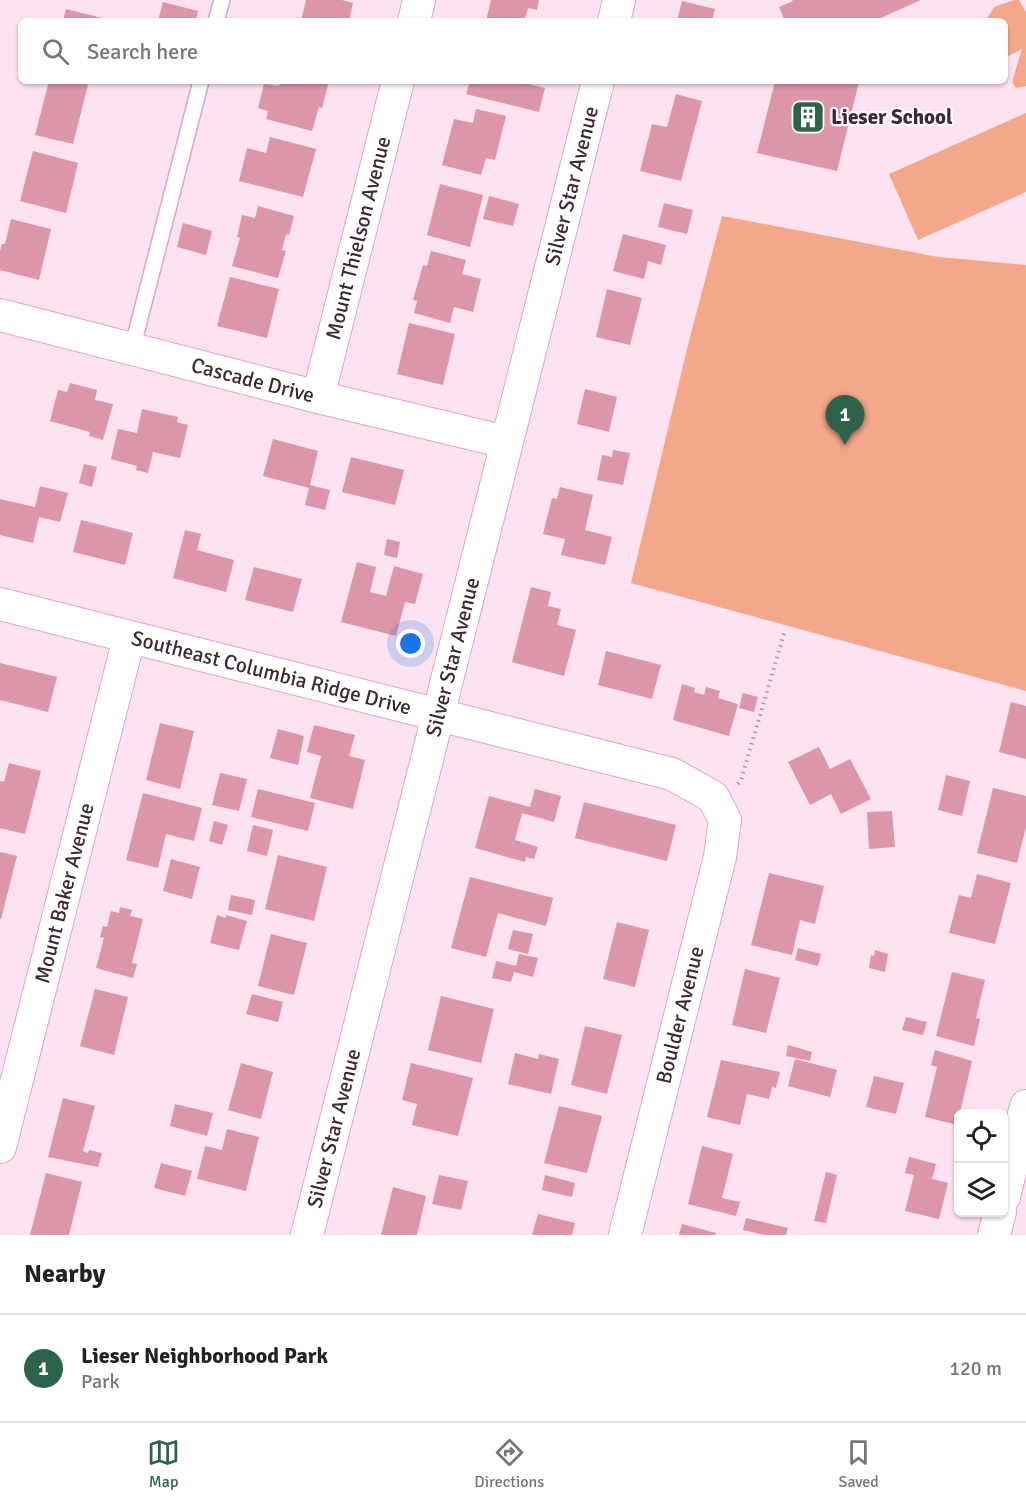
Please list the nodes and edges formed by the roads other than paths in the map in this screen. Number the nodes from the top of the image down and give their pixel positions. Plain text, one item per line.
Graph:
1 (222, 0) edge
2 (419, 0) edge
3 (619, 0) edge
4 (217, 18) edge
5 (415, 18) edge
6 (615, 18) edge
7 (200, 84) edge
8 (398, 84) edge
9 (597, 84) edge
10 (0, 315) edge
11 (132, 349) junction
12 (318, 397) junction
13 (506, 442) junction
14 (0, 604) edge
15 (129, 638) junction
16 (438, 714) junction
17 (716, 802) joint
18 (1026, 1106) edge
19 (0, 1147) edge
20 (1008, 1180) edge
21 (999, 1217) edge
22 (307, 1235) edge
23 (626, 1235) edge
24 (994, 1235) edge

1 - 4 lane
2 - 5 street
3 - 6 street
7 - 11 lane
8 - 12 street, Mount Thielson Avenue
9 - 13 street, Silver Star Avenue
10 - 11 street, Cascade Drive
11 - 12 street, Cascade Drive
12 - 13 street, Cascade Drive
13 - 16 street, Silver Star Avenue
14 - 15 street, Southeast Columbia Ridge Drive
15 - 16 street, Southeast Columbia Ridge Drive
15 - 19 street, Mount Baker Avenue
16 - 17 street, Southeast Columbia Ridge Drive
16 - 22 street, Silver Star Avenue
17 - 23 street, Boulder Avenue
18 - 20 street
21 - 24 street

